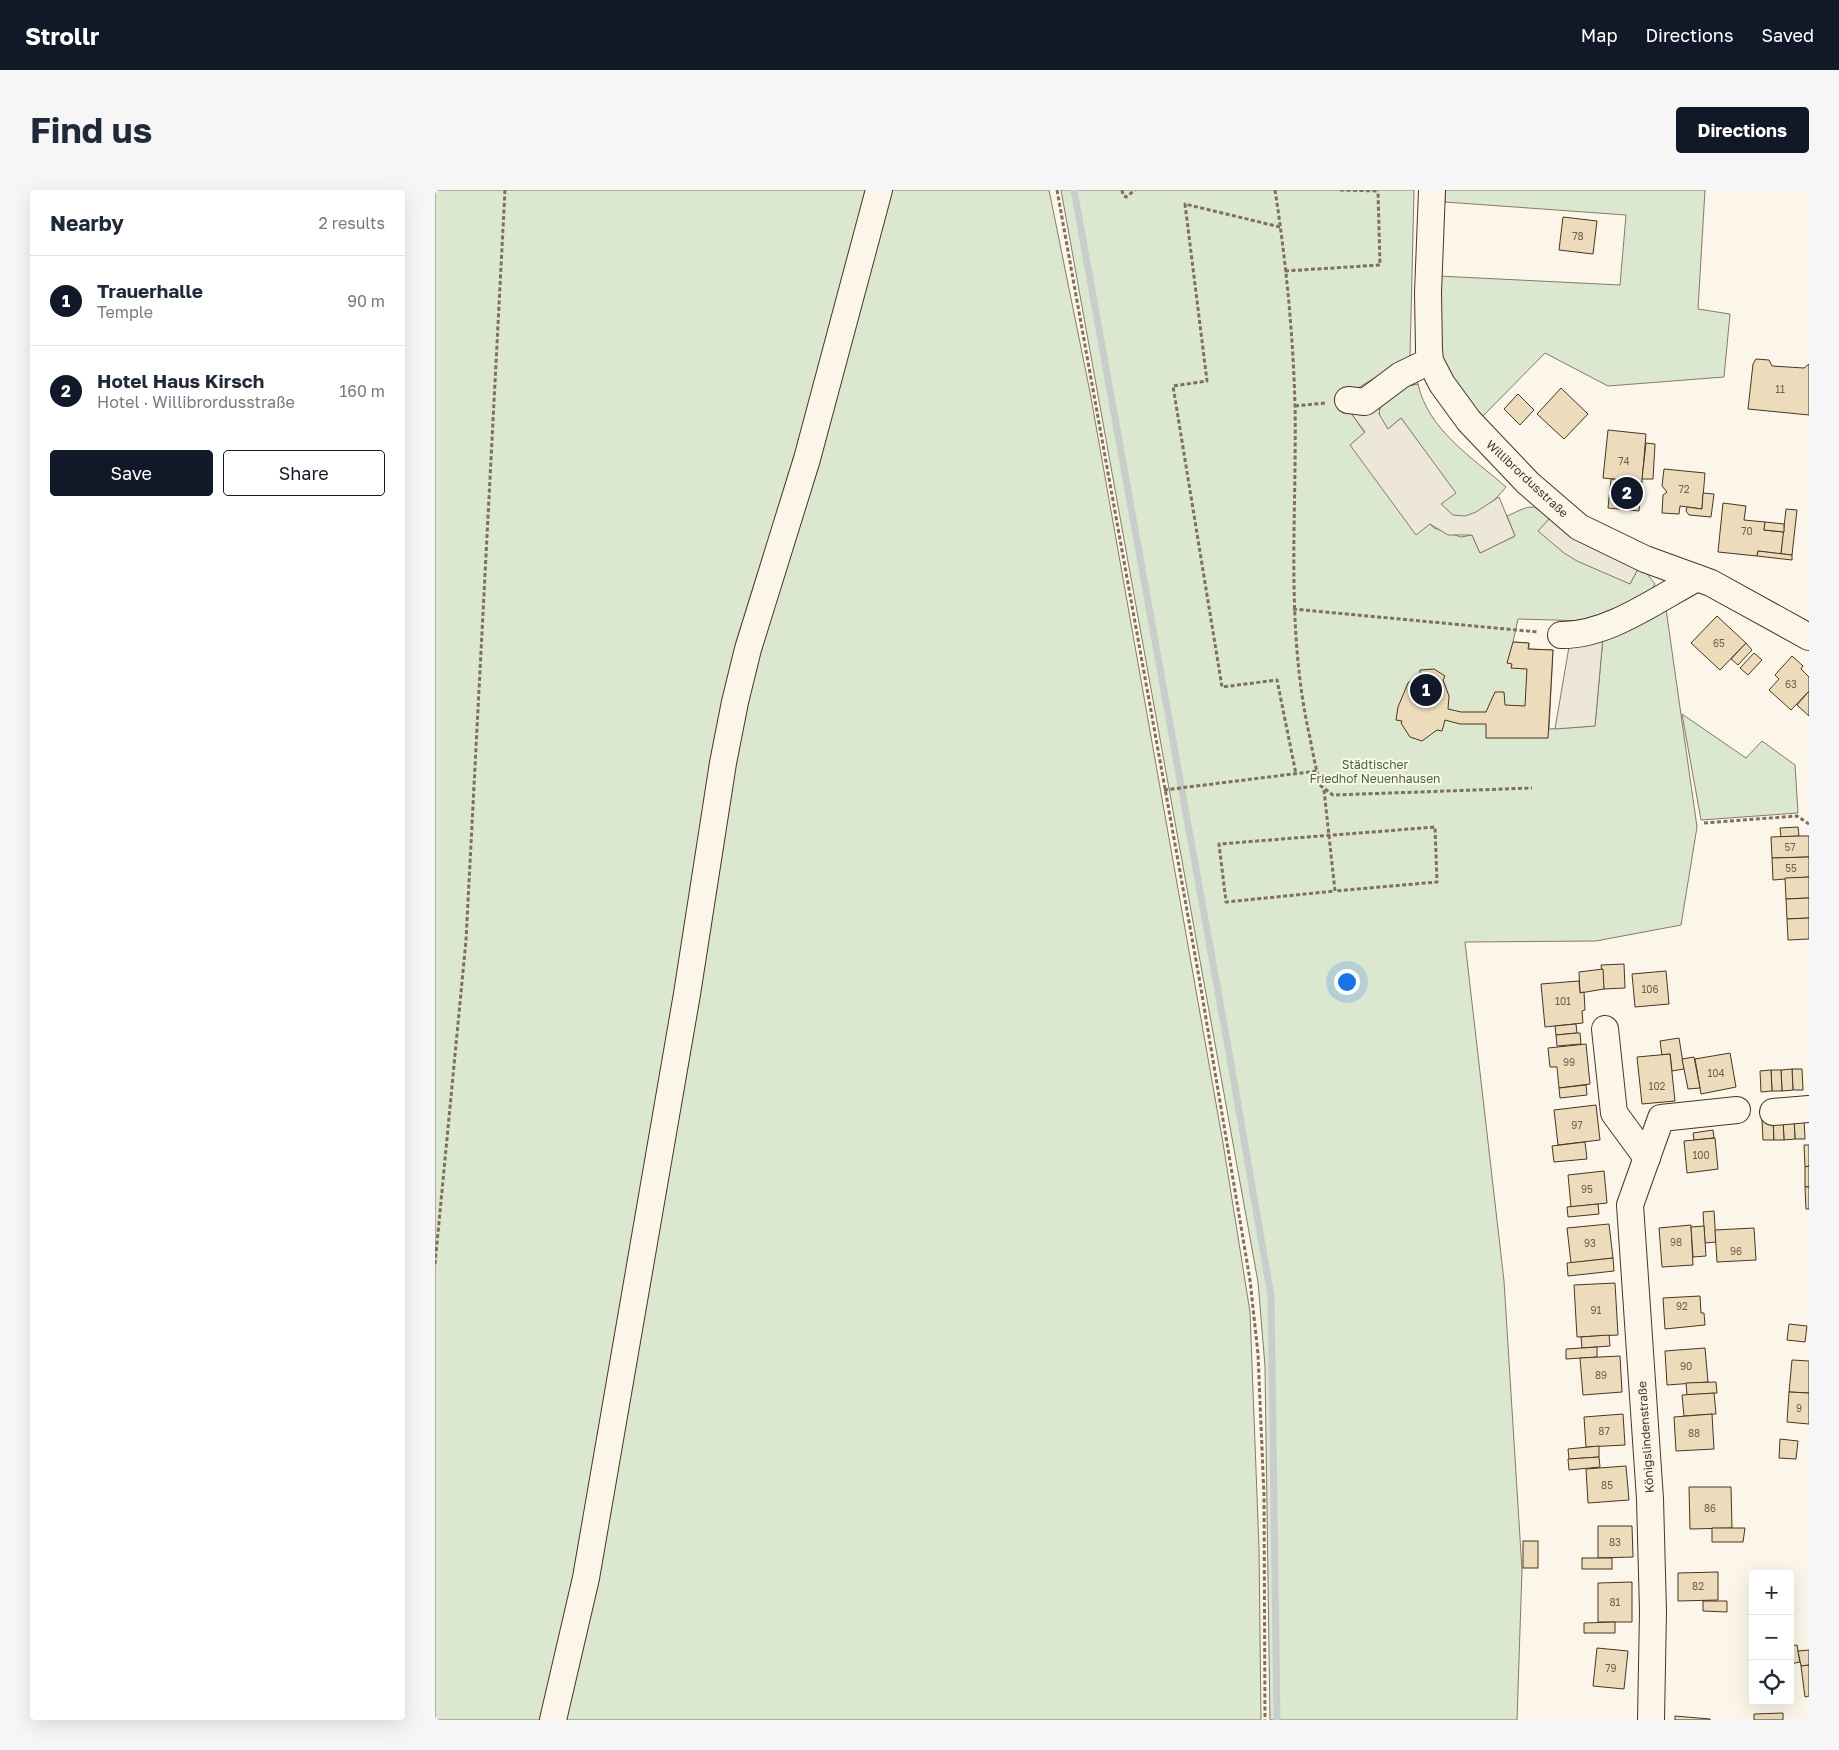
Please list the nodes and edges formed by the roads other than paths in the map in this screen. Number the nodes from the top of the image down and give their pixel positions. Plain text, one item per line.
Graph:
1 (879, 190) edge
2 (1432, 190) edge
3 (1430, 361) junction
4 (1348, 400) road end
5 (1697, 578) junction
6 (1561, 635) road end
7 (1809, 637) edge
8 (1605, 1029) dead end
9 (1809, 1109) edge
10 (1737, 1110) dead end
11 (1773, 1112) dead end
12 (1647, 1158) junction
13 (553, 1720) edge
14 (1651, 1720) edge

1 - 13 street
2 - 3 street, Willibrordusstraße
3 - 4 street
3 - 5 street, Willibrordusstraße
5 - 6 street
5 - 7 street, Willibrordusstraße
8 - 12 street
9 - 11 street
10 - 12 street, Königslindenstraße
12 - 14 street, Königslindenstraße

